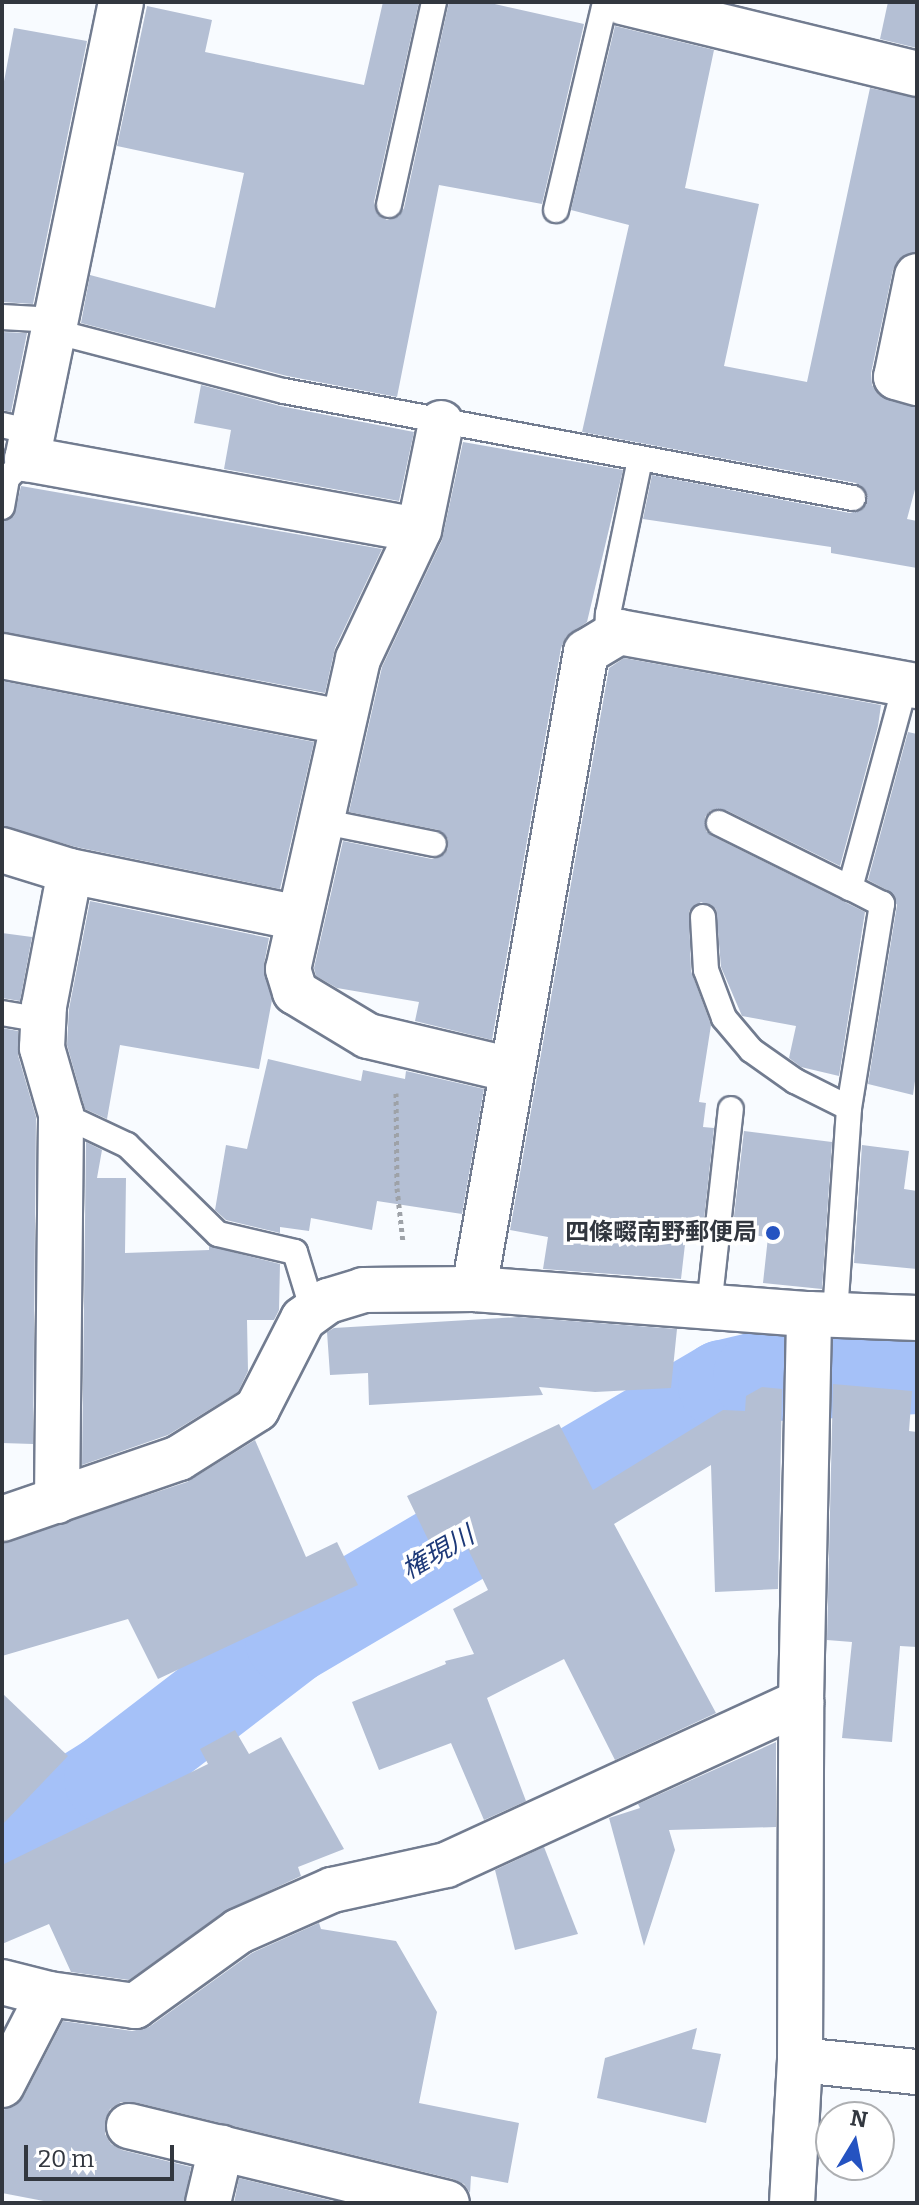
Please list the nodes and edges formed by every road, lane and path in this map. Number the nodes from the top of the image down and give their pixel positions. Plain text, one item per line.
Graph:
1 (121, 2) edge
2 (434, 2) edge
3 (605, 2) edge
4 (622, 2) edge
5 (917, 74) edge
6 (389, 205) dead end
7 (556, 210) dead end
8 (917, 276) edge
9 (2, 317) edge
10 (54, 326) junction
11 (917, 383) edge
12 (441, 423) junction
13 (20, 439) edge
14 (640, 460) junction
15 (853, 498) dead end
16 (2, 507) edge
17 (419, 530) junction
18 (607, 639) junction
19 (2, 656) edge
20 (911, 684) edge
21 (343, 722) junction
22 (320, 821) junction
23 (719, 823) dead end
24 (434, 844) dead end
25 (2, 850) edge
26 (70, 871) junction
27 (850, 888) junction
28 (703, 917) dead end
29 (298, 918) junction
30 (23, 1016) edge
31 (405, 1045) junction
32 (512, 1070) junction
33 (849, 1108) junction
34 (731, 1109) dead end
35 (61, 1114) junction
36 (474, 1289) junction
37 (393, 1290) junction
38 (709, 1307) junction
39 (313, 1311) junction
40 (822, 1314) junction
41 (917, 1318) edge
42 (57, 1501) junction
43 (2, 1519) edge
44 (801, 1702) junction
45 (2, 1982) edge
46 (49, 1994) junction
47 (800, 2060) junction
48 (917, 2072) edge
49 (2, 2085) edge
50 (129, 2126) dead end
51 (221, 2148) junction
52 (425, 2200) edge
53 (208, 2203) edge
54 (792, 2203) edge

1 - 10 street
2 - 6 lane
3 - 7 lane
4 - 5 street
8 - 11 street
9 - 10 lane
10 - 12 lane
10 - 13 street
12 - 14 lane
12 - 17 street
13 - 16 lane
13 - 17 street
14 - 15 lane
14 - 18 lane
17 - 21 street
18 - 20 street
18 - 32 street
19 - 21 street
20 - 27 lane
21 - 22 street
22 - 24 lane
22 - 29 street
23 - 27 lane
25 - 26 street
26 - 29 street
26 - 30 street
27 - 33 lane
28 - 33 lane
29 - 31 street
30 - 35 street
31 - 32 street
31 - 37 path
32 - 36 street
33 - 40 lane
34 - 38 lane
35 - 39 lane
35 - 42 street
36 - 37 street
36 - 38 street
37 - 39 street
38 - 40 street
39 - 42 street
40 - 41 street
40 - 44 street
42 - 43 street
44 - 46 street
44 - 47 street
45 - 46 street
46 - 49 street
47 - 48 street
47 - 54 street
50 - 51 street
51 - 52 street
51 - 53 street

